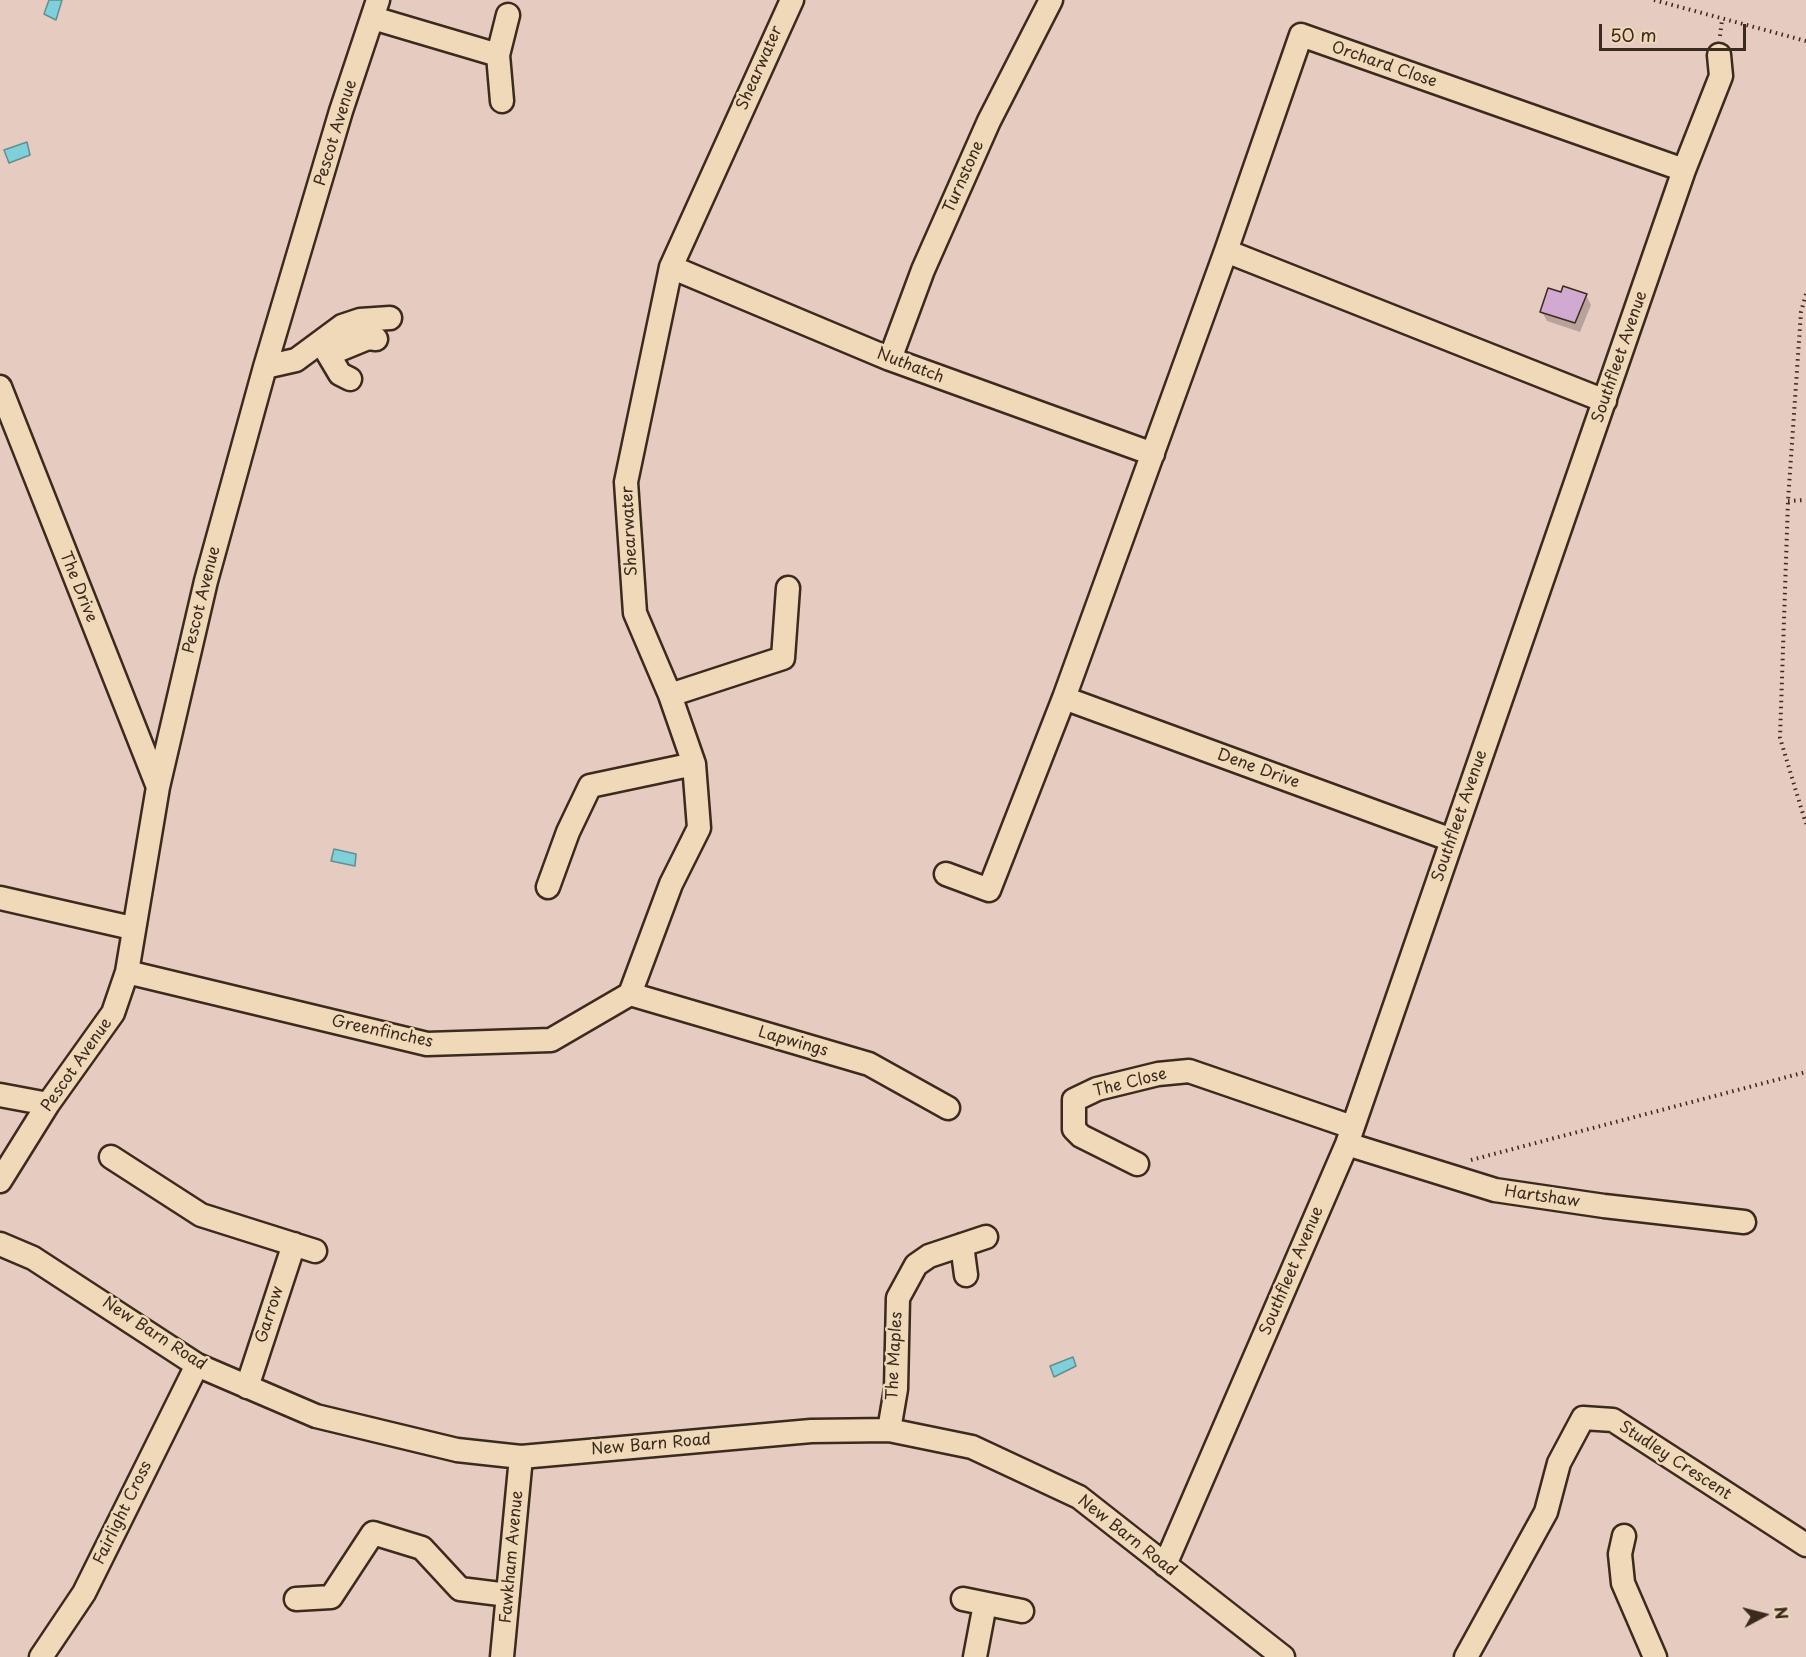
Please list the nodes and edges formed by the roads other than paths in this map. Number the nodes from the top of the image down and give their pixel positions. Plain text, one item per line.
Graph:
1 (792, 0) edge
2 (1051, 0) edge
3 (376, 9) edge
4 (508, 15) dead end
5 (498, 55) junction
6 (1719, 55) dead end
7 (502, 101) dead end
8 (1684, 170) junction
9 (1226, 251) junction
10 (671, 267) junction
11 (390, 318) dead end
12 (376, 339) dead end
13 (325, 348) junction
14 (890, 359) junction
15 (265, 367) junction
16 (350, 379) dead end
17 (0, 387) edge
18 (1605, 401) junction
19 (1153, 454) junction
20 (788, 588) dead end
21 (670, 695) junction
22 (1064, 698) junction
23 (694, 764) junction
24 (158, 787) junction
25 (1452, 840) junction
26 (946, 874) dead end
27 (548, 887) dead end
28 (0, 898) edge
29 (132, 928) junction
30 (127, 972) junction
31 (630, 994) junction
32 (0, 1095) edge
33 (48, 1104) junction
34 (948, 1107) dead end
35 (1349, 1135) junction
36 (111, 1156) dead end
37 (1137, 1164) dead end
38 (0, 1181) edge
39 (1744, 1222) dead end
40 (986, 1237) dead end
41 (0, 1244) edge
42 (962, 1245) junction
43 (966, 1275) dead end
44 (197, 1365) junction
45 (247, 1387) junction
46 (889, 1430) junction
47 (521, 1457) junction
48 (1624, 1536) dead end
49 (1806, 1545) edge
50 (1165, 1565) junction
51 (508, 1595) junction
52 (296, 1599) dead end
53 (1022, 1611) dead end
54 (41, 1657) edge
55 (502, 1657) edge
56 (975, 1657) edge
57 (1283, 1657) edge
58 (1466, 1657) edge
59 (1655, 1657) edge

1 - 10 street, Shearwater
2 - 14 street, Turnstone
3 - 5 street
3 - 15 street, Pescot Avenue
4 - 5 street
5 - 7 street
6 - 8 street, Southfleet Avenue
8 - 9 street, Orchard Close
8 - 18 street, Southfleet Avenue
9 - 18 street
9 - 19 street, Orchard Close
10 - 14 street, Nuthatch
10 - 21 street, Shearwater
11 - 13 street
12 - 13 street
13 - 15 street
13 - 16 street
14 - 19 street, Nuthatch
15 - 24 street, Pescot Avenue
17 - 24 street, The Drive
18 - 25 street, Southfleet Avenue
19 - 22 street
20 - 21 street
21 - 23 street, Shearwater
22 - 25 street, Dene Drive
22 - 26 street
23 - 27 street
23 - 31 street, Shearwater
24 - 29 street, Pescot Avenue
25 - 35 street, Southfleet Avenue
28 - 29 street
29 - 30 street, Pescot Avenue
30 - 31 street, Greenfinches
30 - 33 street, Pescot Avenue
31 - 34 street, Lapwings
32 - 33 street
33 - 38 street, Pescot Avenue
35 - 37 street, The Close
35 - 39 street, Hartshaw
35 - 50 street, Southfleet Avenue
36 - 45 street, Garrow
40 - 42 street, The Maples
41 - 44 street, New Barn Road
42 - 43 street
42 - 46 street, The Maples
44 - 45 street, New Barn Road
44 - 54 street, Fairlight Cross
45 - 47 street, New Barn Road
46 - 47 street, New Barn Road
46 - 50 street, New Barn Road
47 - 51 street, Fawkham Avenue
48 - 59 street
49 - 58 street, Studley Crescent
50 - 57 street, New Barn Road
51 - 52 street
51 - 55 street, Fawkham Avenue
53 - 56 street

